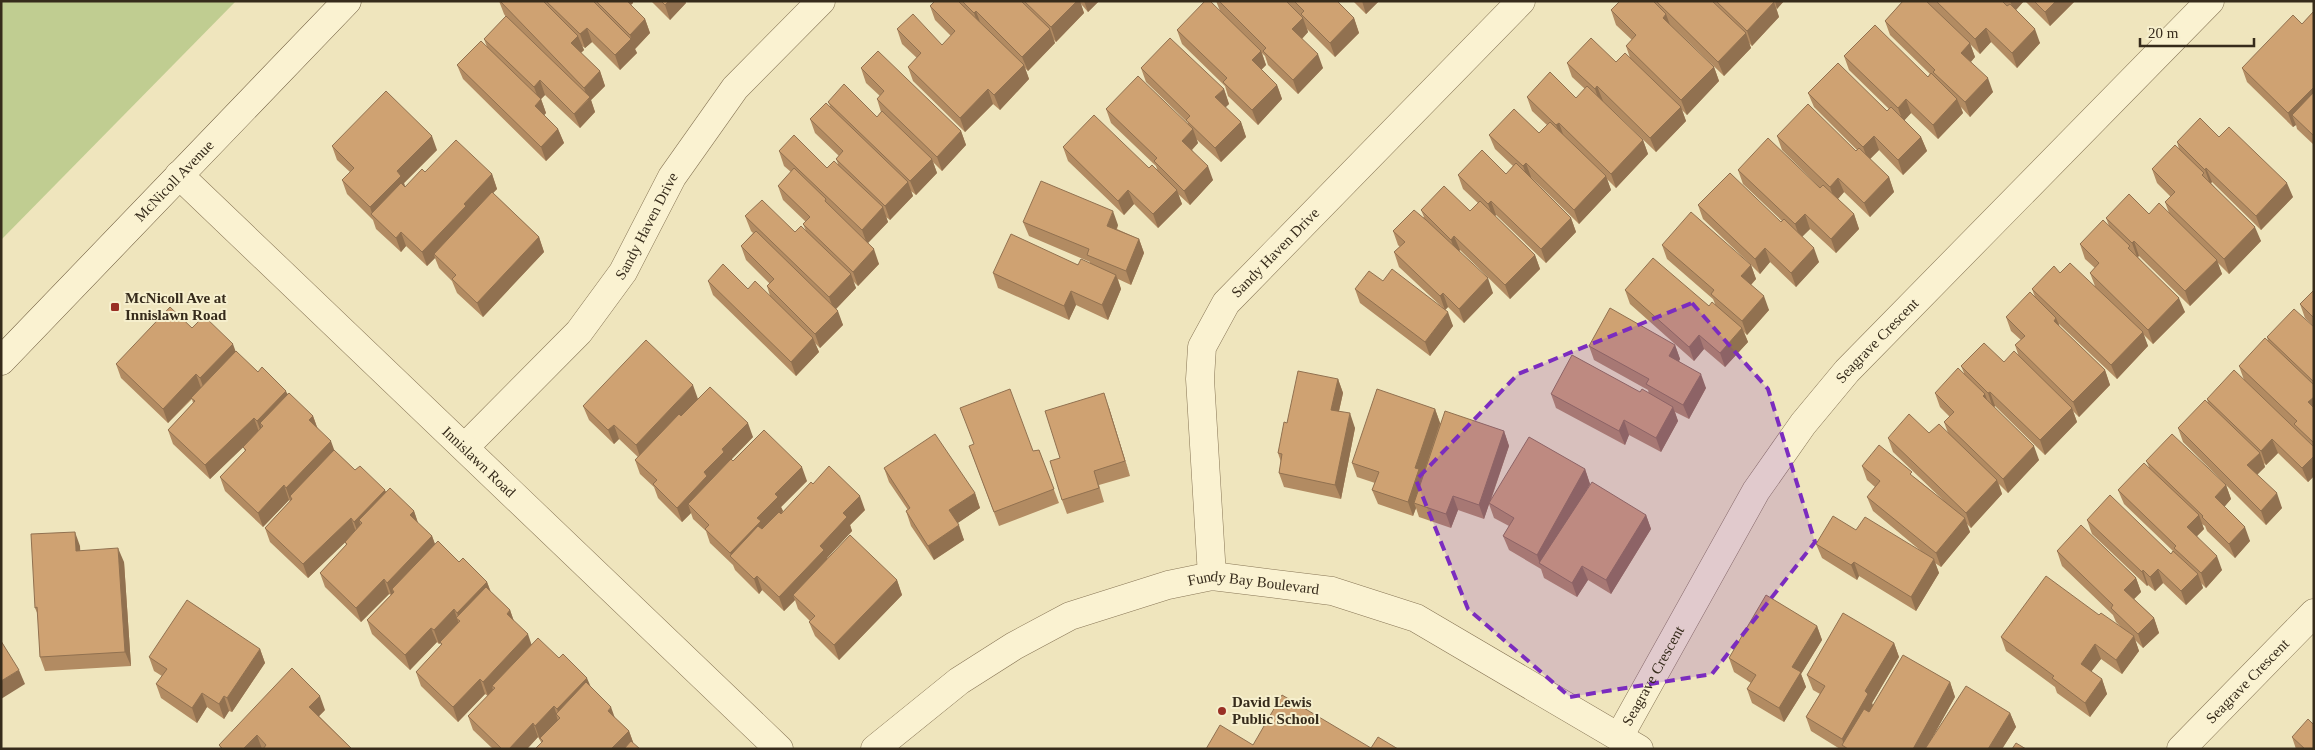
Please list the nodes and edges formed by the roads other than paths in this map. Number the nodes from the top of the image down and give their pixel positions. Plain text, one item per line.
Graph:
1 (347, 1) edge
2 (821, 1) edge
3 (1521, 1) edge
4 (2210, 1) edge
5 (179, 175) junction
6 (1, 361) edge
7 (465, 447) junction
8 (1212, 576) junction
9 (2314, 613) edge
10 (1629, 743) edge
11 (780, 749) edge
12 (875, 749) edge
13 (2181, 749) edge

1 - 5 street, McNicoll Avenue
2 - 7 street, Sandy Haven Drive
3 - 8 street, Sandy Haven Drive
4 - 10 street, Seagrave Crescent
5 - 6 street, McNicoll Avenue
5 - 7 street, Innislawn Road
7 - 11 street, Innislawn Road
8 - 10 street, Fundy Bay Boulevard
8 - 12 street, Fundy Bay Boulevard
9 - 13 street, Seagrave Crescent

